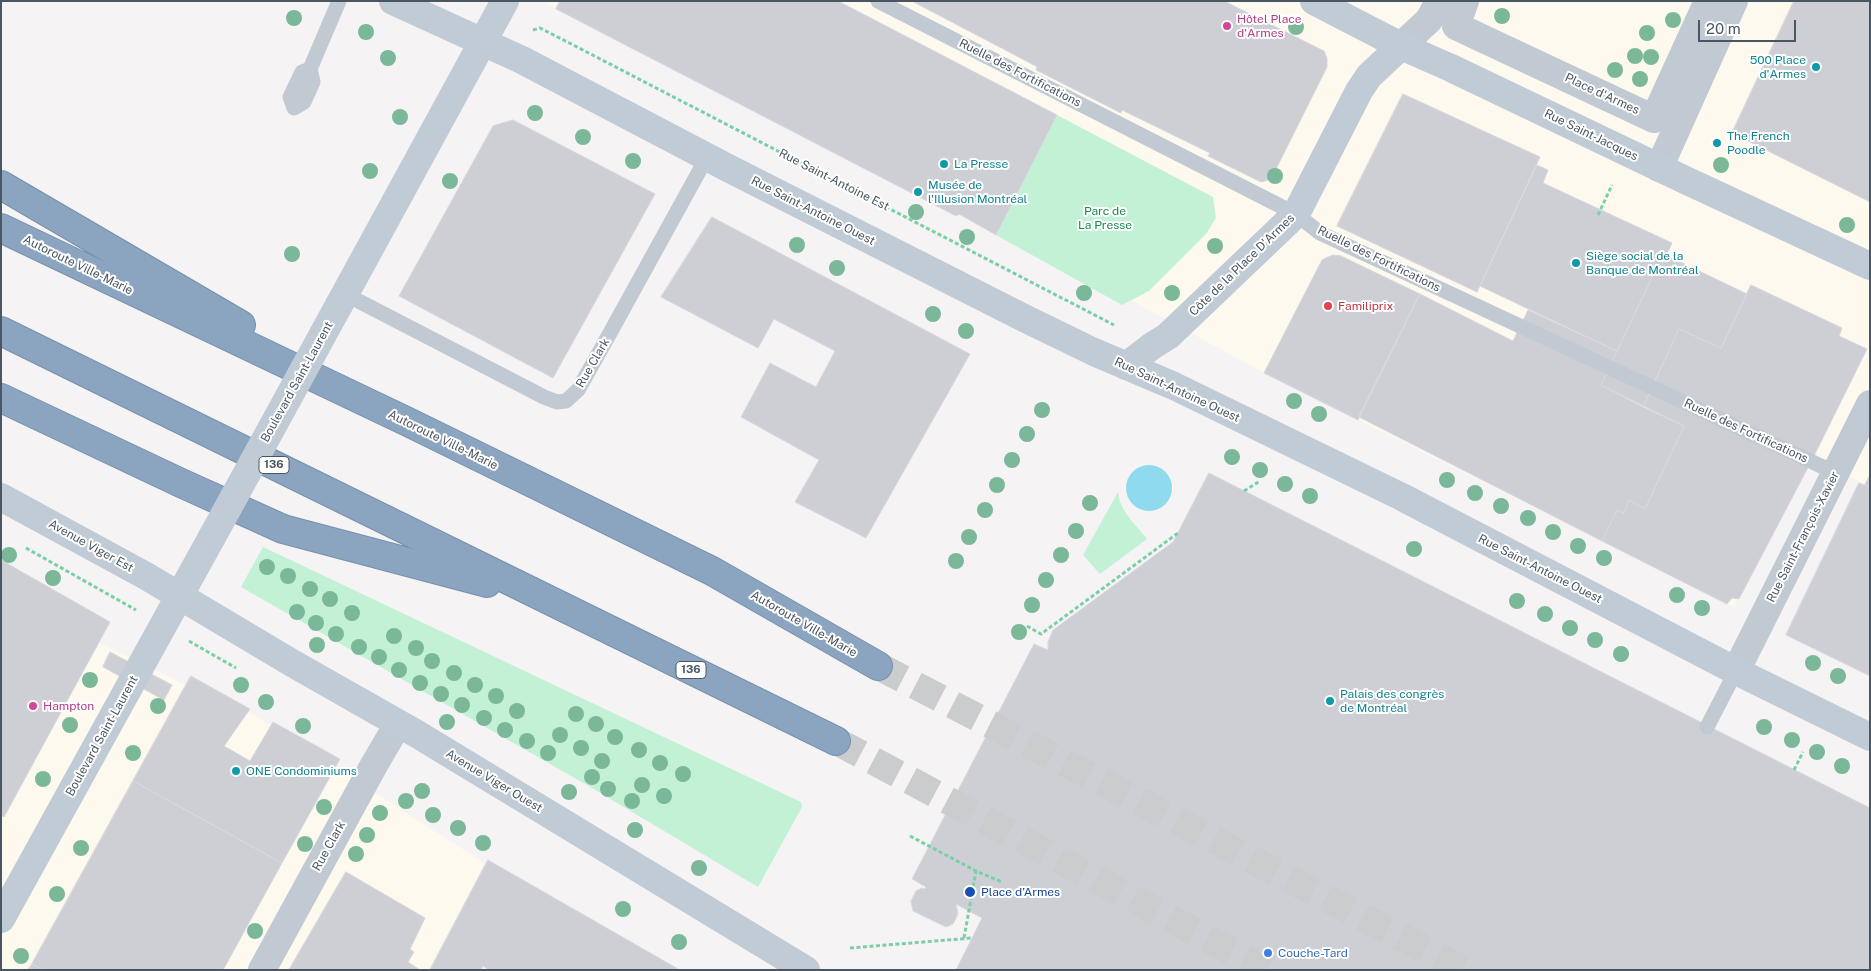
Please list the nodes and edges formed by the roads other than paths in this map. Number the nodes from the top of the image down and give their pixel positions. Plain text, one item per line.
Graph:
1 (339, 1) edge
2 (393, 1) edge
3 (505, 1) edge
4 (878, 1) edge
5 (1314, 1) edge
6 (1439, 1) edge
7 (1465, 1) edge
8 (1708, 1) edge
9 (1734, 1) edge
10 (484, 42) junction
11 (1402, 46) junction
12 (310, 69) dead end
13 (706, 157) junction
14 (1660, 168) junction
15 (1, 185) edge
16 (1296, 214) junction
17 (1, 228) edge
18 (1870, 266) edge
19 (342, 299) junction
20 (1, 332) edge
21 (1126, 366) junction
22 (1, 398) edge
23 (1870, 404) edge
24 (408, 422) junction
25 (1836, 473) junction
26 (1, 497) edge
27 (179, 597) junction
28 (547, 599) junction
29 (878, 666) tunnel mouth
30 (1736, 670) junction
31 (398, 724) junction
32 (1707, 727) dead end
33 (1870, 737) edge
34 (836, 741) tunnel mouth
35 (1, 919) edge
36 (797, 967) edge
37 (262, 970) edge

1 - 12 lane
2 - 10 main road
3 - 10 main road, Boulevard Saint-Laurent
4 - 16 lane, Ruelle des Fortifications
5 - 11 main road, Rue Saint-Jacques
6 - 11 street
7 - 8 street, Place d'Armes
9 - 14 street
10 - 13 main road, Rue Saint-Antoine Ouest
10 - 19 main road, Boulevard Saint-Laurent
11 - 14 main road, Rue Saint-Jacques
11 - 16 main road, Côte de la Place D'Armes
13 - 19 lane, Rue Clark
13 - 21 main road, Rue Saint-Antoine Ouest
14 - 18 main road, Rue Saint-Jacques
15 - 24 highway
16 - 21 main road, Côte de la Place D'Armes
16 - 25 lane, Ruelle des Fortifications
17 - 24 highway, Autoroute Ville-Marie
19 - 27 main road, Boulevard Saint-Laurent, bridge
20 - 28 highway, 136
21 - 30 main road, Rue Saint-Antoine Ouest
22 - 28 highway
23 - 25 street, Rue Saint-François-Xavier
24 - 29 highway, Autoroute Ville-Marie
25 - 30 street, Rue Saint-François-Xavier
26 - 27 main road, Avenue Viger Est
27 - 31 main road, Avenue Viger Ouest
27 - 35 main road, Boulevard Saint-Laurent
28 - 34 highway, 136
30 - 32 lane
30 - 33 main road, Rue Saint-Antoine Ouest
31 - 36 main road, Avenue Viger Ouest
31 - 37 street, Rue Clark

